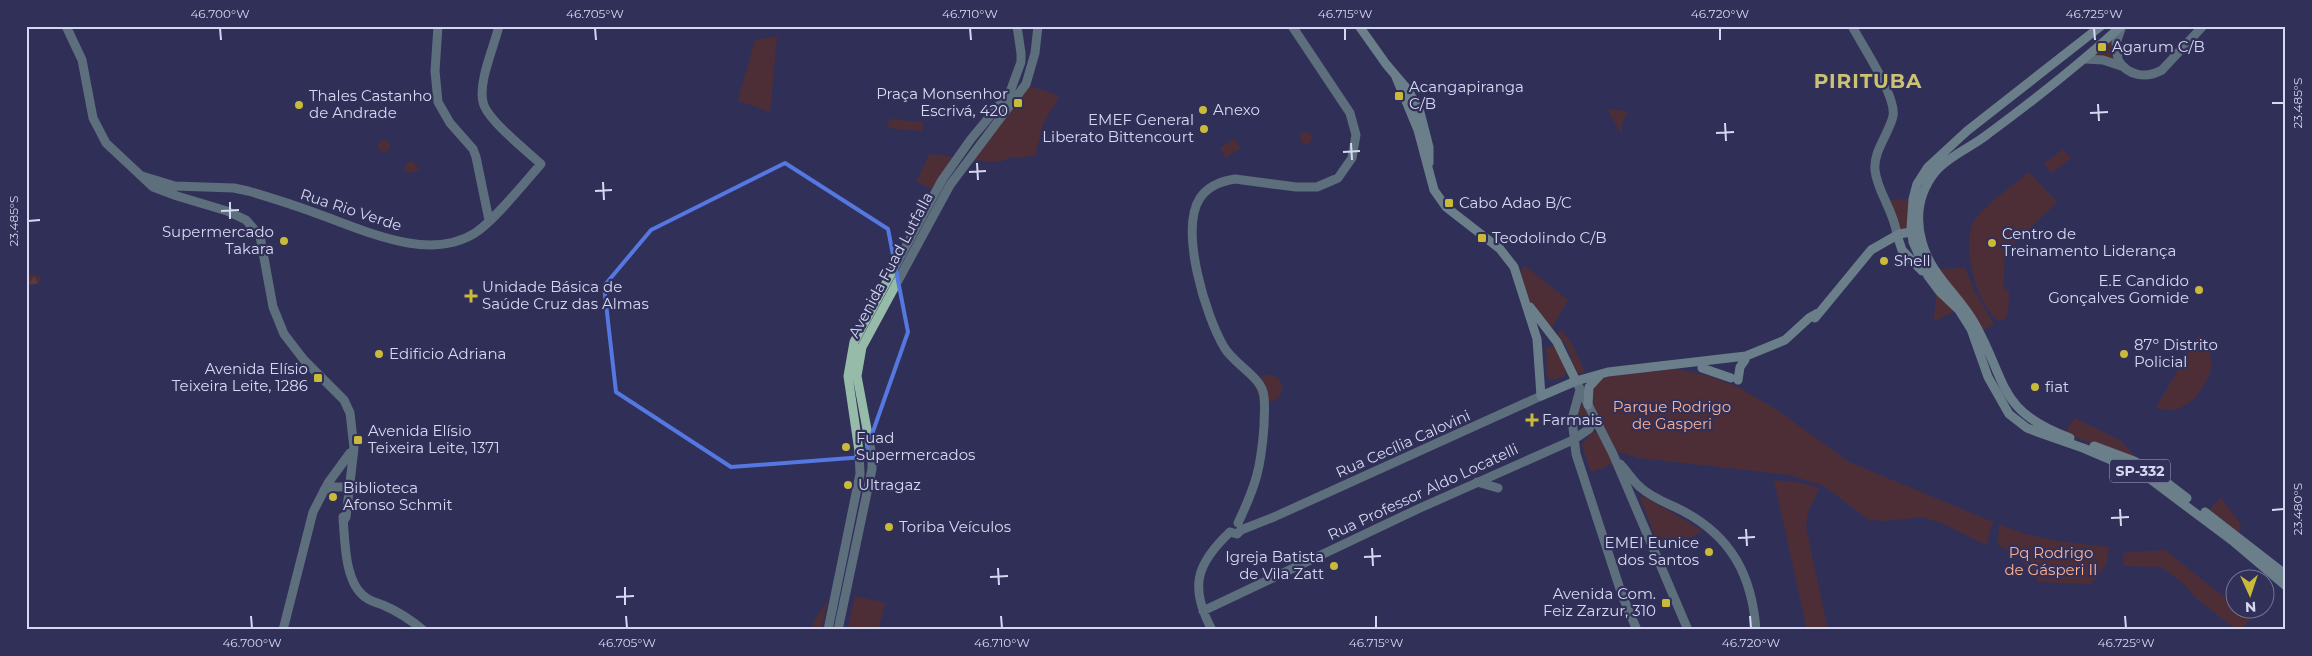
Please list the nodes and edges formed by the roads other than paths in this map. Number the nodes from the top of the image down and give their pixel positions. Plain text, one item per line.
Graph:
1 (66, 26) edge
2 (438, 26) edge
3 (499, 26) edge
4 (1017, 26) edge
5 (1038, 26) edge
6 (1292, 26) edge
7 (1359, 26) edge
8 (1852, 26) edge
9 (2121, 26) edge
10 (2203, 26) edge
11 (2099, 27) edge
12 (2089, 35) junction
13 (2085, 59) junction
14 (2123, 66) junction
15 (2050, 68) junction
16 (1396, 77) junction
17 (2029, 84) junction
18 (2033, 99) junction
19 (2024, 107) junction
20 (1408, 111) junction
21 (1420, 112) junction
22 (1424, 138) junction
23 (140, 176) junction
24 (489, 220) junction
25 (1914, 235) junction
26 (1898, 240) junction
27 (1928, 276) junction
28 (1526, 303) junction
29 (1818, 313) junction
30 (1557, 342) junction
31 (1538, 348) junction
32 (1745, 360) junction
33 (1672, 366) junction
34 (1702, 368) junction
35 (1601, 374) junction
36 (1992, 375) junction
37 (1572, 379) junction
38 (1580, 390) junction
39 (337, 395) junction
40 (1542, 396) junction
41 (1588, 405) junction
42 (1594, 418) junction
43 (1589, 429) junction
44 (1601, 430) junction
45 (1573, 440) junction
46 (350, 453) junction
47 (1615, 459) junction
48 (331, 479) junction
49 (1477, 482) junction
50 (348, 483) junction
51 (1498, 488) dead end
52 (324, 490) junction
53 (1642, 490) junction
54 (1631, 497) junction
55 (1239, 527) junction
56 (2286, 575) edge
57 (2286, 586) edge
58 (1203, 611) junction
59 (283, 630) edge
60 (423, 630) edge
61 (828, 630) edge
62 (838, 630) edge
63 (1212, 630) edge
64 (1637, 630) edge
65 (1688, 630) edge
66 (1756, 630) edge

1 - 23 main road
2 - 24 main road
3 - 24 main road, Rua Rio Verde
4 - 61 main road, Avenida Fuad Lutfalla
5 - 62 main road, Avenida Fuad Lutfalla
6 - 55 main road
7 - 16 main road
8 - 26 main road
9 - 13 main road
9 - 14 main road
10 - 14 main road
11 - 12 main road
12 - 13 main road
12 - 15 main road
13 - 14 main road
13 - 18 main road
15 - 17 main road
15 - 18 main road
16 - 20 main road
16 - 21 main road
17 - 19 main road
17 - 25 main road
18 - 19 main road
19 - 25 main road
20 - 21 main road
20 - 22 main road
21 - 22 main road
22 - 28 main road
23 - 24 main road, Rua Rio Verde
23 - 39 main road
25 - 26 main road
25 - 27 main road
25 - 36 main road
26 - 27 main road
26 - 29 main road
27 - 36 main road
28 - 30 main road
28 - 31 main road
29 - 32 main road
29 - 33 main road
30 - 31 main road
30 - 37 main road
31 - 40 main road
32 - 34 main road
32 - 34 main road
33 - 34 main road
33 - 35 main road, Rua Cecília Calovini
35 - 37 main road, Rua Cecília Calovini
35 - 41 main road
36 - 56 main road, SP-332
36 - 57 main road, SP-332
37 - 38 main road
37 - 40 main road, Rua Cecília Calovini
38 - 41 main road
38 - 45 main road
39 - 46 main road
39 - 50 main road
40 - 55 main road, Rua Cecília Calovini
41 - 42 main road
42 - 43 main road
42 - 44 main road
43 - 44 main road
43 - 45 main road, Rua Professor Aldo Locatelli
44 - 47 main road
45 - 49 main road, Rua Professor Aldo Locatelli
45 - 64 main road
46 - 48 main road
46 - 50 main road
47 - 53 main road
47 - 54 main road
48 - 50 main road
48 - 52 main road
49 - 51 main road
49 - 58 main road, Rua Professor Aldo Locatelli
50 - 52 main road
50 - 60 main road
52 - 59 main road
53 - 54 main road
53 - 66 main road
54 - 65 main road
55 - 58 main road, Rua Cecília Calovini
58 - 63 main road

